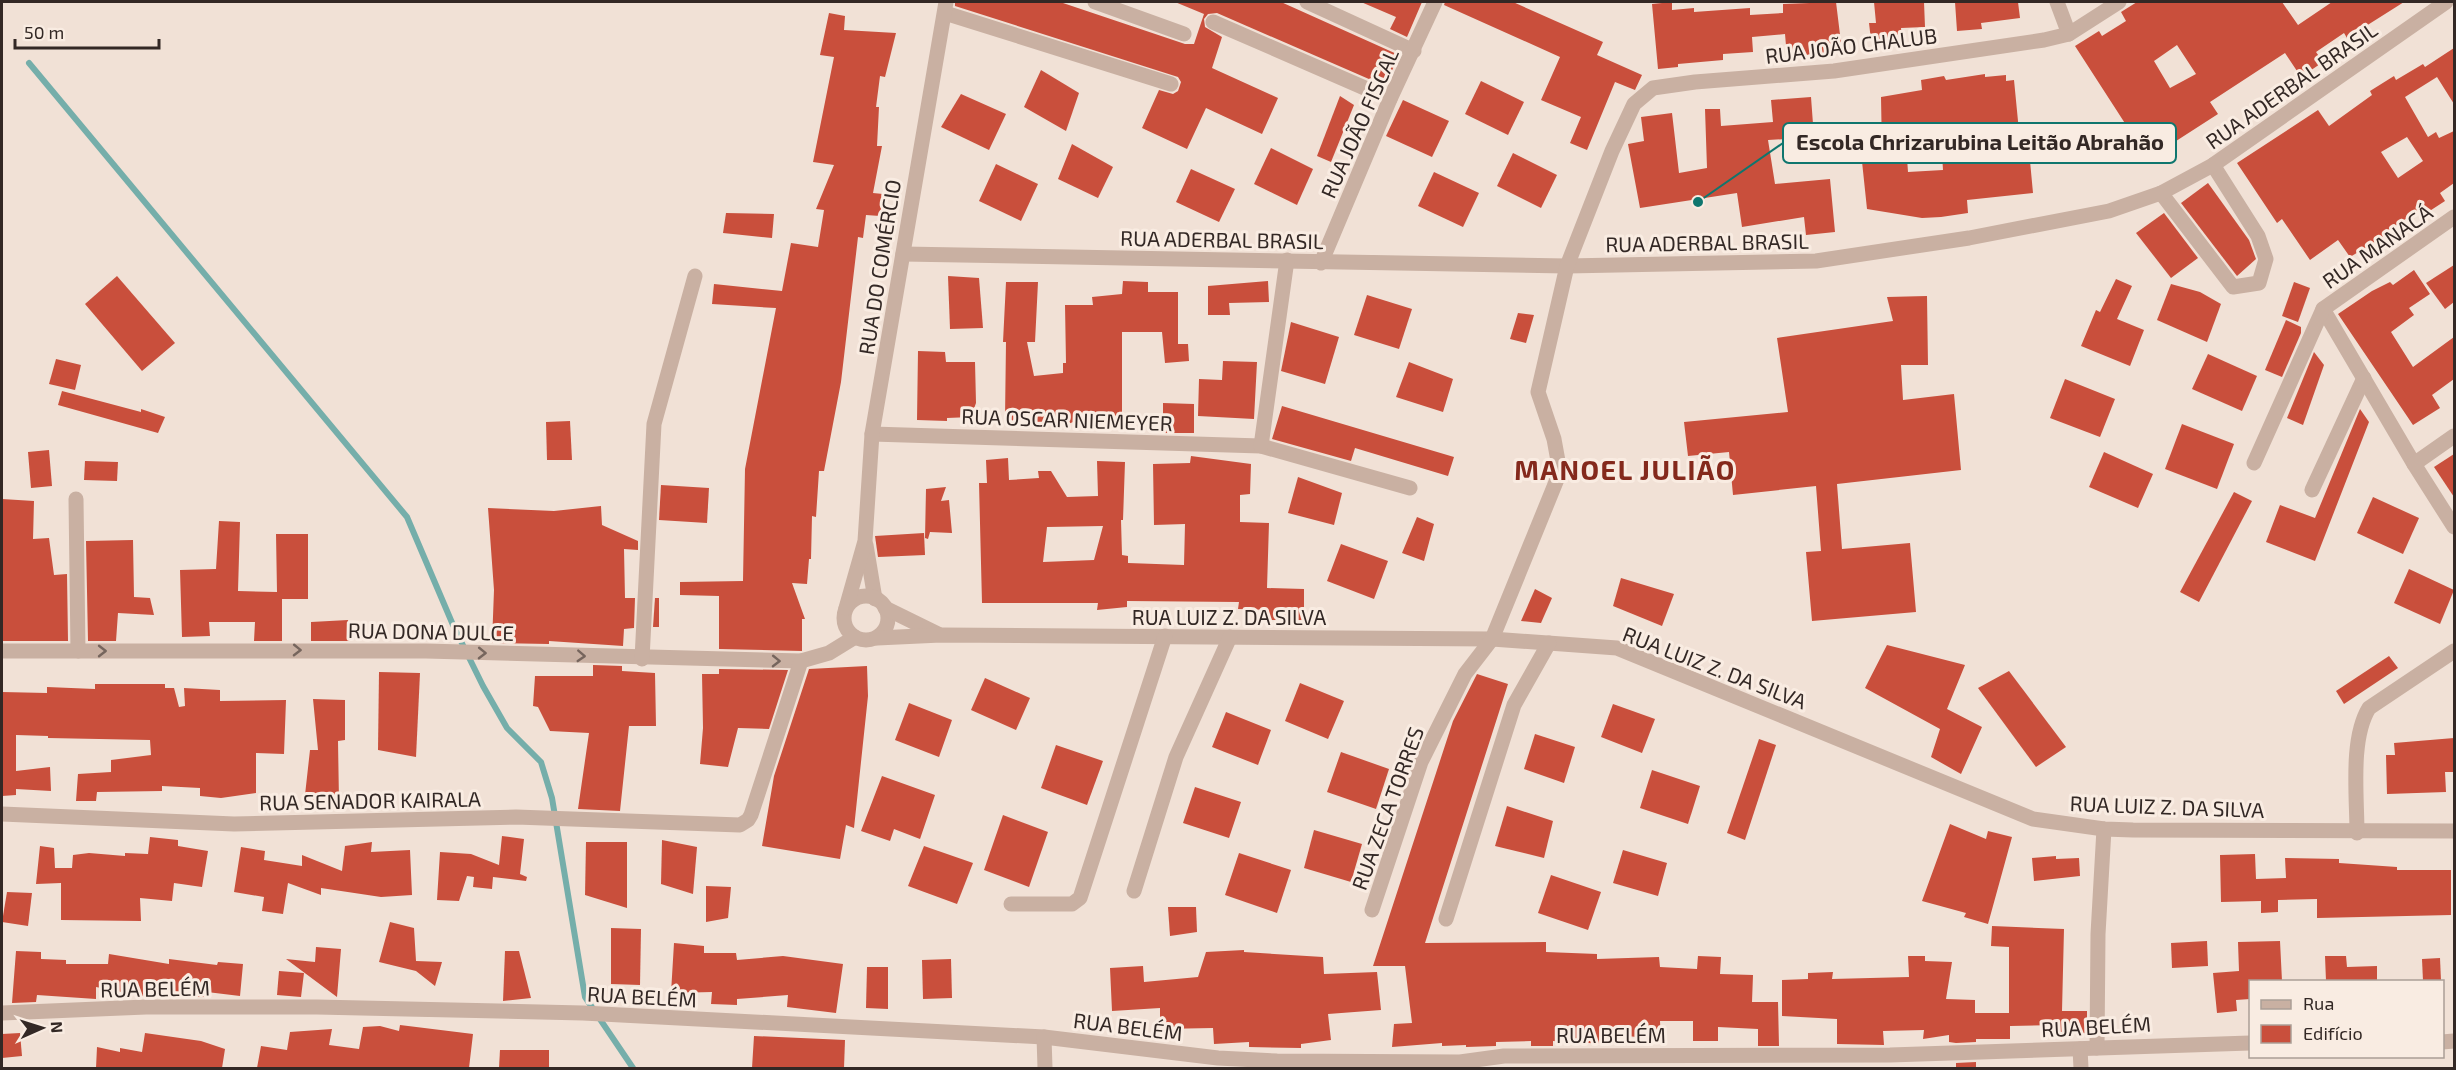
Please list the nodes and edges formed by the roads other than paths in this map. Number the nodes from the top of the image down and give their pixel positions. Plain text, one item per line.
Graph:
1 (1095, 2) edge
2 (1307, 2) edge
3 (1435, 2) edge
4 (2057, 2) edge
5 (2119, 2) edge
6 (2446, 2) edge
7 (946, 7) edge
8 (1213, 22) dead end
9 (1184, 34) dead end
10 (2069, 34) junction
11 (1414, 51) junction
12 (1171, 84) dead end
13 (1389, 99) junction
14 (1612, 151) joint
15 (2213, 165) junction
16 (2161, 193) junction
17 (2454, 217) edge
18 (903, 254) junction
19 (1287, 260) junction
20 (1321, 263) junction
21 (1566, 266) junction
22 (695, 276) dead end
23 (2323, 309) junction
24 (2364, 378) junction
25 (872, 434) junction
26 (2454, 436) edge
27 (1261, 446) junction
28 (2254, 463) dead end
29 (2414, 464) junction
30 (1410, 488) dead end
31 (2312, 490) dead end
32 (76, 499) dead end
33 (2454, 527) edge
34 (865, 541) junction
35 (880, 603) junction
36 (846, 609) junction
37 (941, 635) junction
38 (1165, 636) junction
39 (855, 637) junction
40 (877, 638) junction
41 (1230, 638) junction
42 (1492, 639) junction
43 (1549, 643) junction
44 (2, 651) edge
45 (78, 651) junction
46 (2454, 651) edge
47 (642, 658) junction
48 (801, 661) junction
49 (2, 814) edge
50 (2104, 829) junction
51 (2454, 831) edge
52 (2357, 833) junction
53 (1134, 891) dead end
54 (1011, 904) dead end
55 (1372, 910) dead end
56 (1446, 920) dead end
57 (2, 1013) edge
58 (1044, 1037) junction
59 (2249, 1043) edge
60 (2097, 1048) junction
61 (2080, 1049) junction
62 (1504, 1062) edge
63 (1045, 1068) edge
64 (2081, 1068) edge

1 - 9 street
2 - 11 street
3 - 11 street, RUA JOÃO FISCAL
4 - 10 street
5 - 10 street, RUA JOÃO CHALUB
6 - 15 street, RUA ADERBAL BRASIL
7 - 12 street
7 - 18 street, RUA DO COMÉRCIO
8 - 13 street
10 - 14 street, RUA JOÃO CHALUB
11 - 13 street, RUA JOÃO FISCAL
13 - 20 street, RUA JOÃO FISCAL
14 - 21 street, RUA ZECA TORRES
15 - 16 street, RUA ADERBAL BRASIL
15 - 16 street
16 - 21 street, RUA ADERBAL BRASIL
17 - 23 street, RUA MANACÁ
18 - 19 street, RUA ADERBAL BRASIL
18 - 25 street, RUA DO COMÉRCIO
19 - 20 street, RUA ADERBAL BRASIL
19 - 27 street
20 - 21 street, RUA ADERBAL BRASIL
21 - 42 street, RUA ZECA TORRES
22 - 47 street
23 - 24 street
23 - 28 street
24 - 29 street
24 - 31 street
25 - 27 street, RUA OSCAR NIEMEYER
25 - 34 street, RUA DO COMÉRCIO
26 - 29 street
27 - 30 street, RUA OSCAR NIEMEYER
29 - 33 street
32 - 45 street
34 - 35 street, RUA DO COMÉRCIO
34 - 36 street, RUA DO COMÉRCIO
35 - 36 street
35 - 37 street, RUA LUIZ Z. DA SILVA
35 - 40 street
36 - 39 street
37 - 38 street, RUA LUIZ Z. DA SILVA
37 - 40 street, RUA LUIZ Z. DA SILVA
38 - 41 street, RUA LUIZ Z. DA SILVA
38 - 54 street
39 - 40 street
39 - 48 street, RUA DONA DULCE
41 - 42 street, RUA LUIZ Z. DA SILVA
41 - 53 street
42 - 43 street, RUA LUIZ Z. DA SILVA
42 - 55 street, RUA ZECA TORRES
43 - 50 street, RUA LUIZ Z. DA SILVA
43 - 56 street
44 - 45 street, RUA DONA DULCE
45 -> 47 street, RUA DONA DULCE
46 - 52 street
47 -> 48 street, RUA DONA DULCE
48 - 49 street, RUA SENADOR KAIRALA
50 - 52 street, RUA LUIZ Z. DA SILVA
50 - 60 street
51 - 52 street, RUA LUIZ Z. DA SILVA
57 - 58 street, RUA BELÉM
58 - 62 street, RUA BELÉM
58 - 63 street
59 - 60 street, RUA BELÉM
60 - 61 street, RUA BELÉM
61 - 62 street, RUA BELÉM
61 - 64 street

